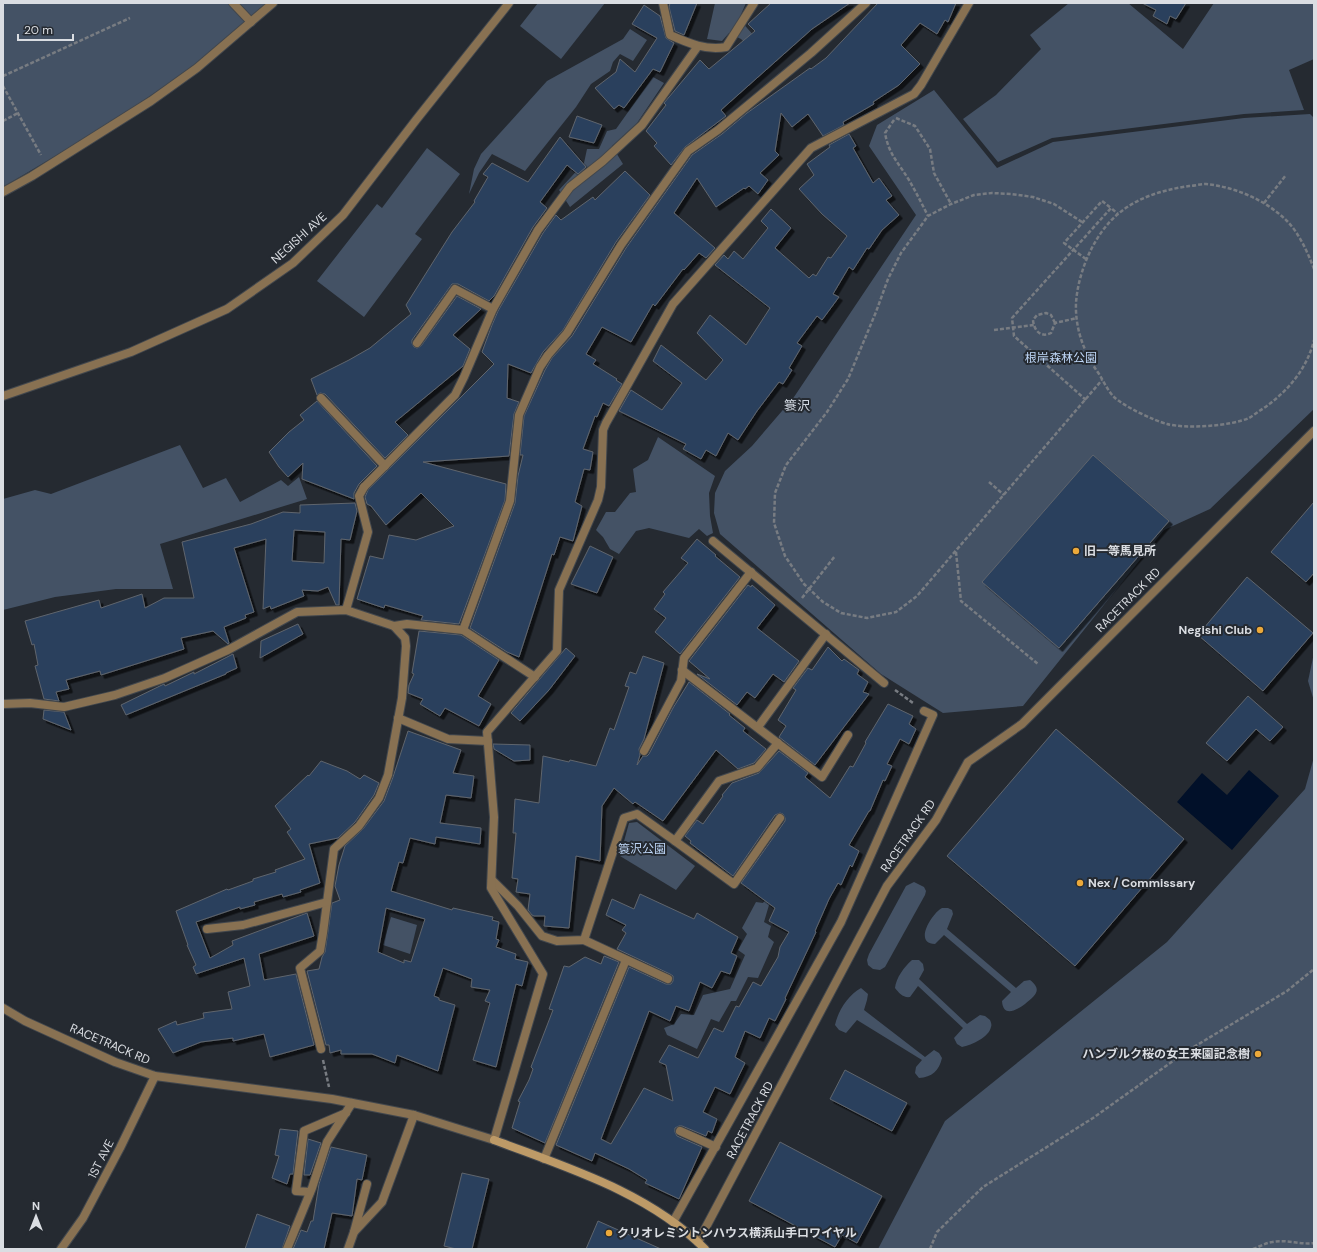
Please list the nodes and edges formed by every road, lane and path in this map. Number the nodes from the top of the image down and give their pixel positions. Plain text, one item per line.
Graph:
1 (233, 3) edge
2 (273, 3) edge
3 (509, 3) edge
4 (663, 3) edge
5 (754, 3) edge
6 (866, 3) edge
7 (969, 3) edge
8 (130, 18) dead end
9 (251, 22) junction
10 (698, 46) junction
11 (3, 76) edge
12 (3, 86) edge
13 (890, 106) junction
14 (18, 113) junction
15 (896, 117) junction
16 (3, 121) edge
17 (47, 166) junction
18 (1286, 175) dead end
19 (3, 192) edge
20 (1264, 203) junction
21 (951, 204) junction
22 (1111, 208) junction
23 (1118, 214) junction
24 (928, 216) junction
25 (1082, 222) junction
26 (1072, 250) junction
27 (1086, 259) junction
28 (1314, 269) edge
29 (493, 309) junction
30 (1077, 318) junction
31 (1055, 323) junction
32 (1034, 326) junction
33 (1014, 328) junction
34 (994, 330) dead end
35 (1314, 340) edge
36 (417, 343) dead end
37 (1102, 380) junction
38 (3, 396) edge
39 (321, 398) dead end
40 (1086, 400) junction
41 (1314, 431) edge
42 (385, 466) junction
43 (989, 482) dead end
44 (1004, 495) junction
45 (713, 541) dead end
46 (956, 552) junction
47 (835, 556) dead end
48 (751, 572) junction
49 (809, 589) junction
50 (795, 608) junction
51 (346, 610) junction
52 (394, 626) junction
53 (463, 630) junction
54 (826, 634) junction
55 (1038, 664) dead end
56 (682, 670) junction
57 (535, 677) junction
58 (884, 683) joint
59 (3, 704) edge
60 (924, 711) joint
61 (398, 718) junction
62 (758, 727) junction
63 (848, 735) dead end
64 (488, 741) junction
65 (778, 743) junction
66 (644, 751) dead end
67 (780, 818) dead end
68 (674, 841) junction
69 (492, 880) junction
70 (327, 902) junction
71 (207, 929) dead end
72 (584, 940) junction
73 (626, 960) junction
74 (1314, 969) edge
75 (668, 979) dead end
76 (3, 1008) edge
77 (320, 1049) joint
78 (155, 1076) junction
79 (328, 1085) dead end
80 (352, 1103) junction
81 (346, 1113) junction
82 (414, 1115) junction
83 (680, 1131) dead end
84 (494, 1140) junction
85 (716, 1147) junction
86 (544, 1159) junction
87 (367, 1184) dead end
88 (310, 1192) junction
89 (673, 1222) junction
90 (354, 1232) junction
91 (698, 1242) junction
92 (1314, 1243) edge
93 (61, 1249) edge
94 (287, 1249) edge
95 (348, 1249) edge
96 (705, 1249) edge
97 (930, 1249) edge
98 (1253, 1249) edge

1 - 9 street
2 - 9 street
3 - 38 street, NEGISHI AVE
4 - 10 street
5 - 10 street
6 - 53 street
7 - 13 street
8 - 11 path
9 - 17 street
10 - 29 street
12 - 14 path
13 - 15 path
13 - 57 street
14 - 16 path
14 - 17 path
15 - 21 path
15 - 24 path
17 - 19 street
18 - 20 path
20 - 23 path
20 - 28 path
21 - 24 path
21 - 25 path
22 - 23 path
22 - 25 path
22 - 26 path
23 - 27 path
24 - 49 path
25 - 26 path
26 - 27 path
26 - 33 path
27 - 30 path
29 - 36 street
29 - 42 street
30 - 31 path
30 - 37 path
31 - 32 path
31 - 32 path
32 - 33 path
33 - 34 path
33 - 40 path
35 - 37 path
37 - 40 path
39 - 42 street
40 - 44 path
41 - 91 street, RACETRACK RD
42 - 51 street
43 - 44 path
44 - 46 path
45 - 48 street
46 - 49 path
46 - 55 path
47 - 49 path
48 - 50 street
48 - 56 street
49 - 50 path
50 - 54 street
51 - 52 street
51 - 59 street
52 - 53 street
52 - 61 street
53 - 57 street
54 - 58 street
54 - 62 street
56 - 62 street
56 - 66 street
57 - 64 street
58 - 60 path
60 - 85 street
61 - 64 street
61 - 70 street
62 - 65 street
63 - 65 street
64 - 69 street
65 - 68 street
67 - 68 street
68 - 72 street
69 - 72 street
69 - 84 street
70 - 71 street
70 - 77 street
72 - 73 street
73 - 75 street
73 - 86 street
74 - 97 path
76 - 78 street, RACETRACK RD
77 - 79 path
78 - 80 street, RACETRACK RD
78 - 93 street, 1ST AVE
80 - 81 street
80 - 82 street, RACETRACK RD
81 - 88 street
81 - 88 street
82 - 84 street, RACETRACK RD
82 - 90 street
83 - 85 street
84 - 86 street
85 - 89 street
86 - 89 street
87 - 90 street
88 - 94 street
89 - 91 street
90 - 95 street
91 - 96 street
92 - 98 path

